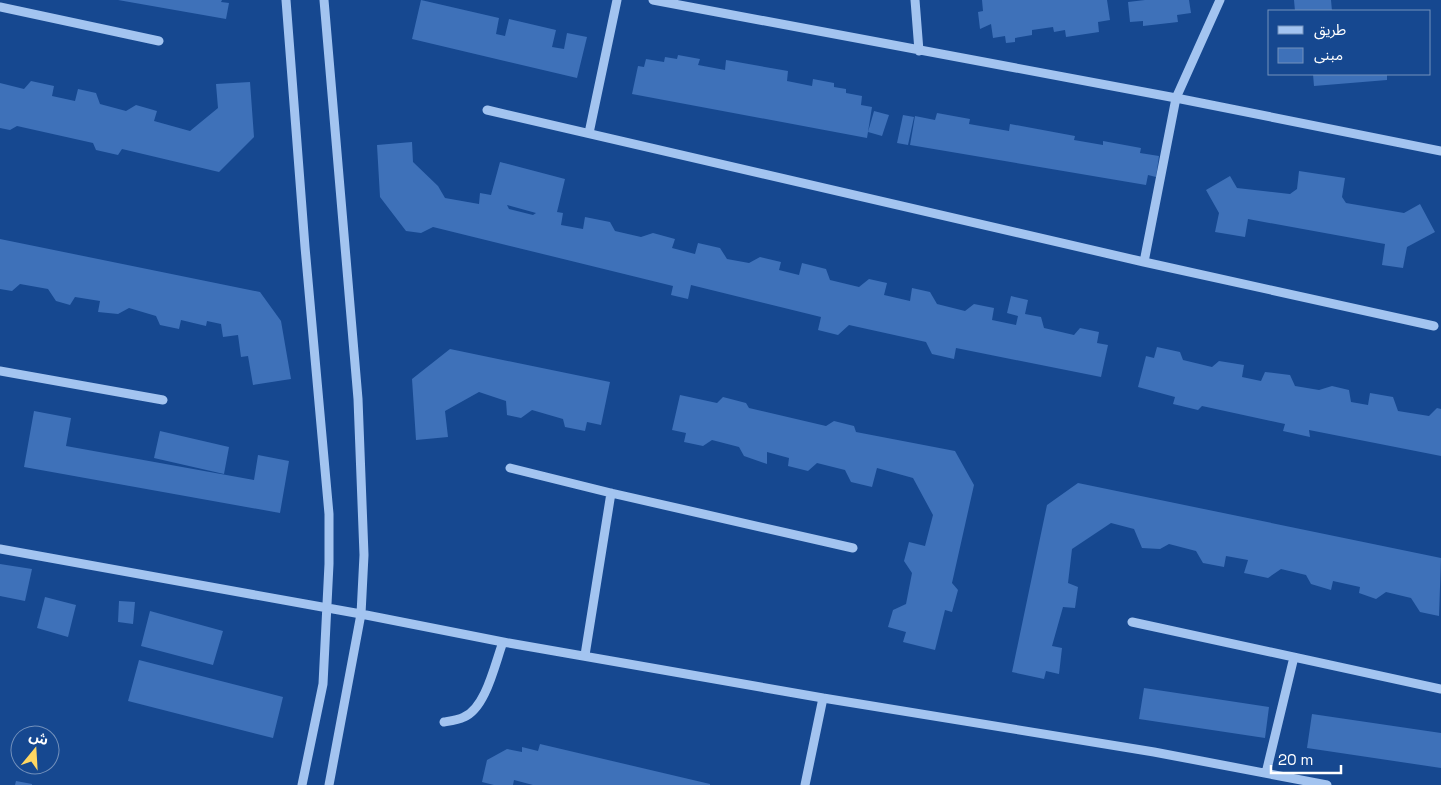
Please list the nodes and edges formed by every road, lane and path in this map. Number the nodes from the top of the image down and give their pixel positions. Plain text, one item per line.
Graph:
1 (286, 0) edge
2 (324, 0) edge
3 (617, 0) edge
4 (653, 0) edge
5 (915, 0) edge
6 (1220, 0) edge
7 (0, 7) edge
8 (160, 41) dead end
9 (919, 51) junction
10 (1176, 98) junction
11 (487, 110) dead end
12 (588, 133) junction
13 (1441, 151) edge
14 (1144, 262) junction
15 (1434, 326) dead end
16 (0, 371) edge
17 (163, 400) dead end
18 (510, 468) dead end
19 (611, 493) junction
20 (853, 548) dead end
21 (0, 549) edge
22 (327, 608) junction
23 (362, 614) junction
24 (1132, 622) dead end
25 (503, 642) junction
26 (586, 656) junction
27 (1294, 657) junction
28 (1441, 689) edge
29 (823, 698) junction
30 (444, 722) dead end
31 (1266, 773) junction
32 (302, 785) edge
33 (330, 785) edge
34 (805, 785) edge
35 (1327, 785) edge

1 - 22 street
2 - 23 street
3 - 12 street
4 - 9 street
5 - 9 street
6 - 10 street
7 - 8 street
9 - 10 street
10 - 13 street
10 - 14 street
11 - 12 street
12 - 14 street
14 - 15 street
16 - 17 street
18 - 19 street
19 - 20 street
19 - 26 street
21 - 22 street
22 - 23 street
22 - 32 street
23 - 25 street
23 - 33 street
24 - 27 street
25 - 26 street
25 - 30 street
26 - 29 street
27 - 28 street
27 - 31 street
29 - 31 street
29 - 34 street
31 - 35 street

